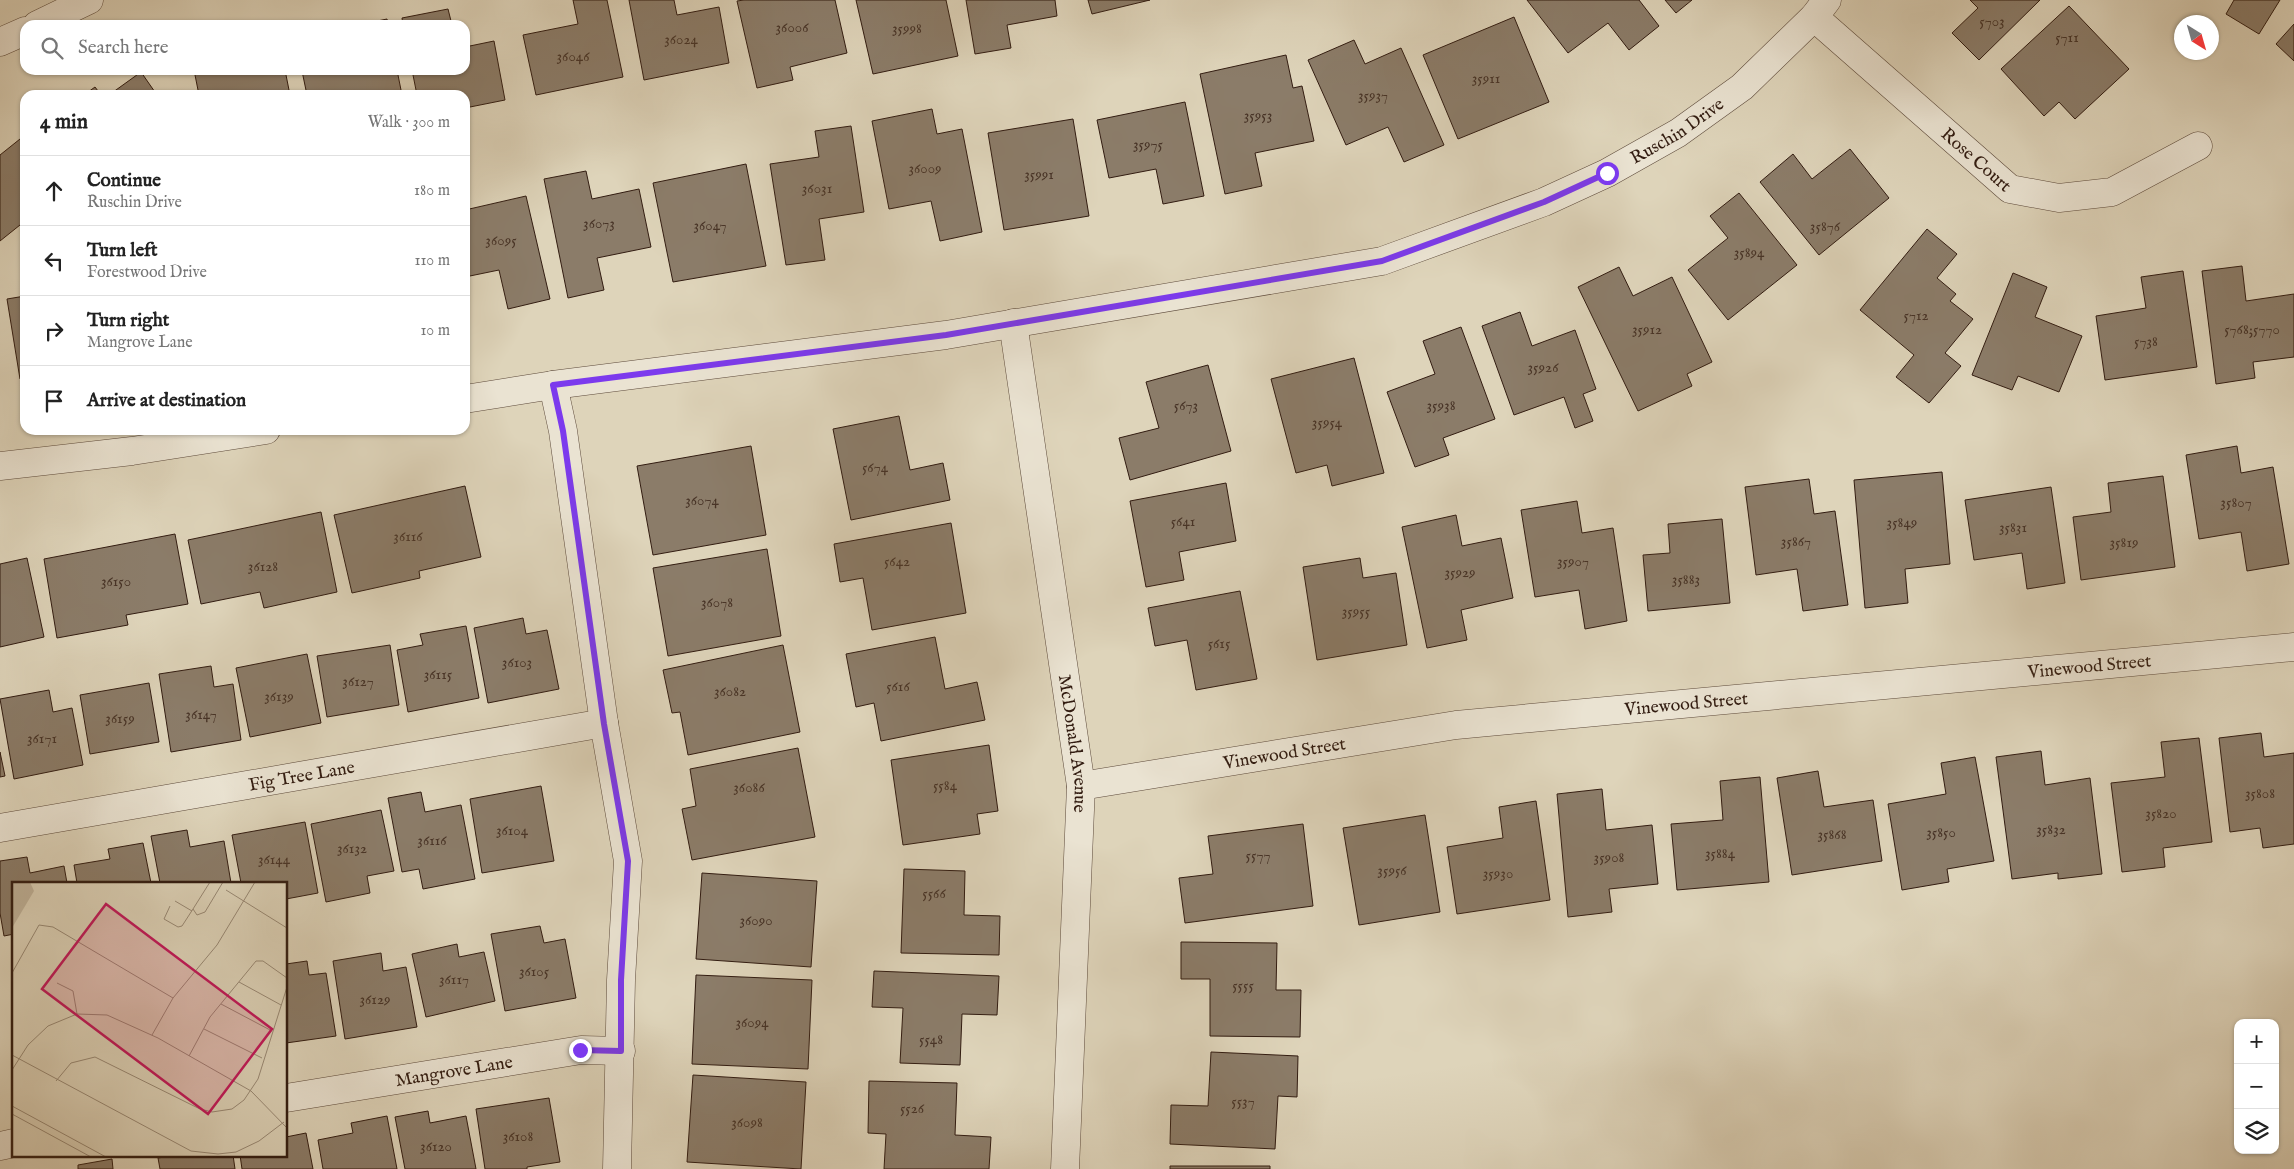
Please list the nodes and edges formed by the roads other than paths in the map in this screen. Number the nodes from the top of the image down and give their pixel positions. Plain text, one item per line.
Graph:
1 (90, 0) edge
2 (1821, 8) edge
3 (48, 20) edge
4 (20, 32) edge
5 (0, 42) edge
6 (2198, 146) dead end
7 (1013, 323) junction
8 (553, 385) junction
9 (470, 398) edge
10 (234, 435) edge
11 (0, 466) edge
12 (2294, 647) edge
13 (604, 724) junction
14 (1081, 786) junction
15 (0, 828) edge
16 (621, 1051) junction
17 (288, 1098) edge
18 (617, 1169) edge
19 (1065, 1169) edge

1 - 3 street
2 - 6 street, Rose Court
2 - 7 street, Ruschin Drive
4 - 5 street
7 - 8 street, Ruschin Drive
7 - 14 street, McDonald Avenue
8 - 9 street, Ruschin Drive
8 - 13 street
10 - 11 street
12 - 14 street, Vinewood Street
13 - 15 street, Fig Tree Lane
13 - 16 street
14 - 19 street, McDonald Avenue
16 - 17 street, Mangrove Lane
16 - 18 street

